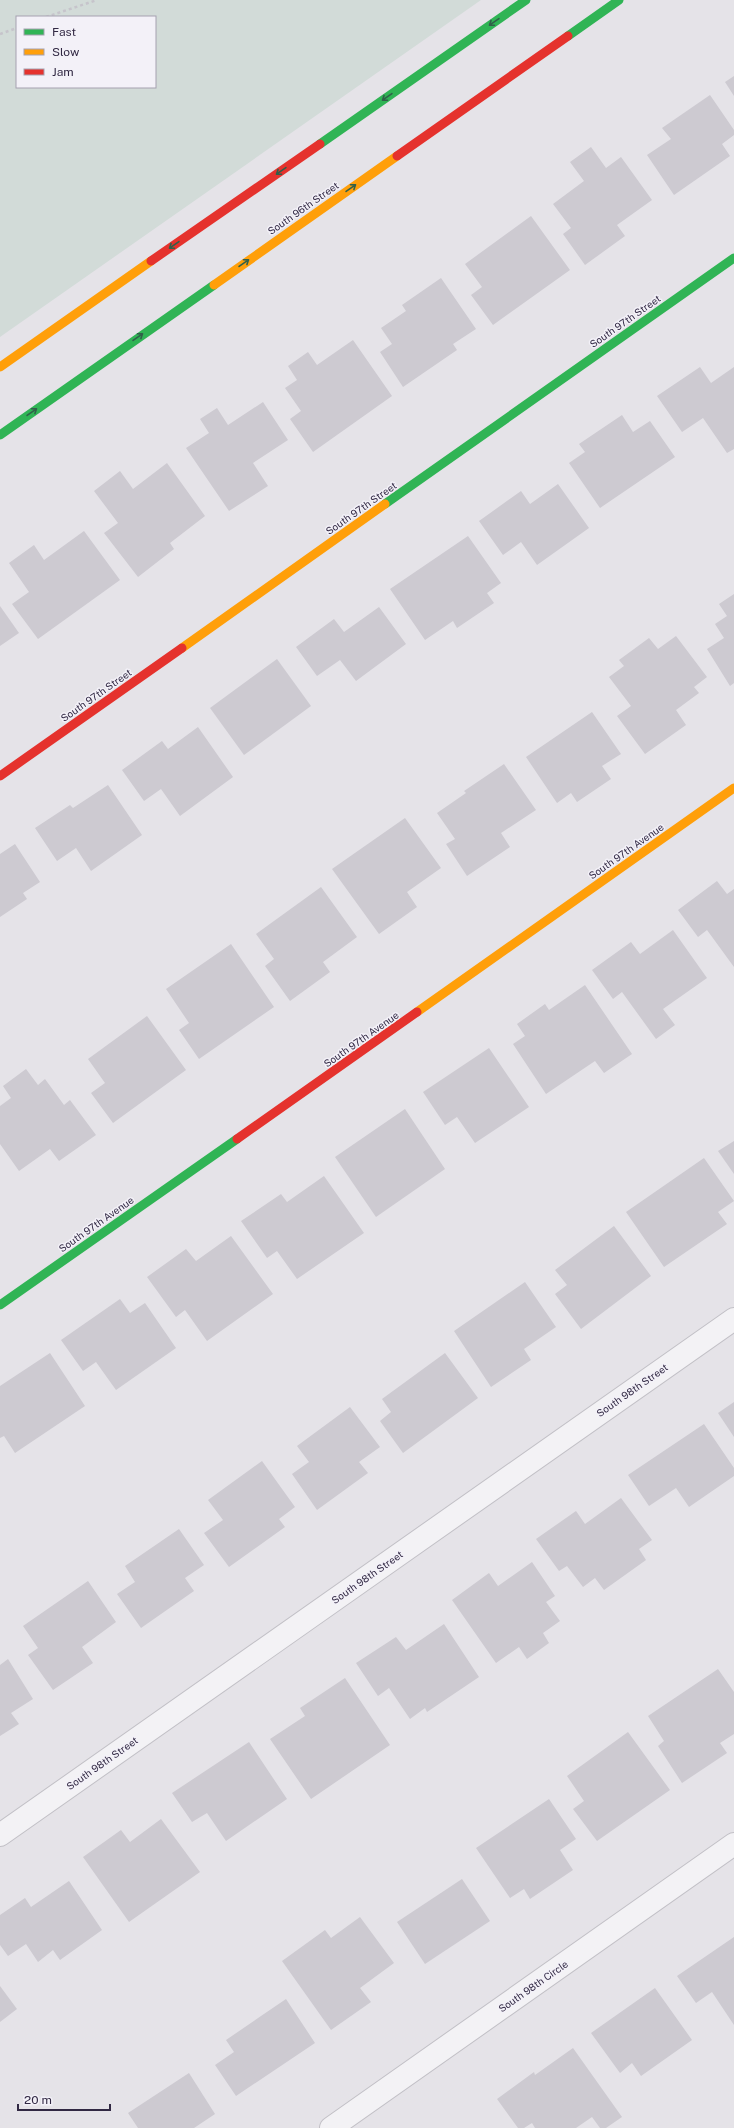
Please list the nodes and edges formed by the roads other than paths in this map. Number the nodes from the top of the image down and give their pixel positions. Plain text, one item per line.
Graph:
1 (526, 0) edge
2 (619, 0) edge
3 (734, 258) edge
4 (0, 366) edge
5 (0, 435) edge
6 (0, 776) edge
7 (734, 788) edge
8 (0, 1305) edge
9 (734, 1319) edge
10 (0, 1835) edge
11 (734, 1844) edge
12 (331, 2128) edge

1 -> 4 street
5 -> 2 street, South 96th Street
3 - 6 street, South 97th Street
7 - 8 street, South 97th Avenue
9 - 10 street, South 98th Street
11 - 12 street, South 98th Circle

